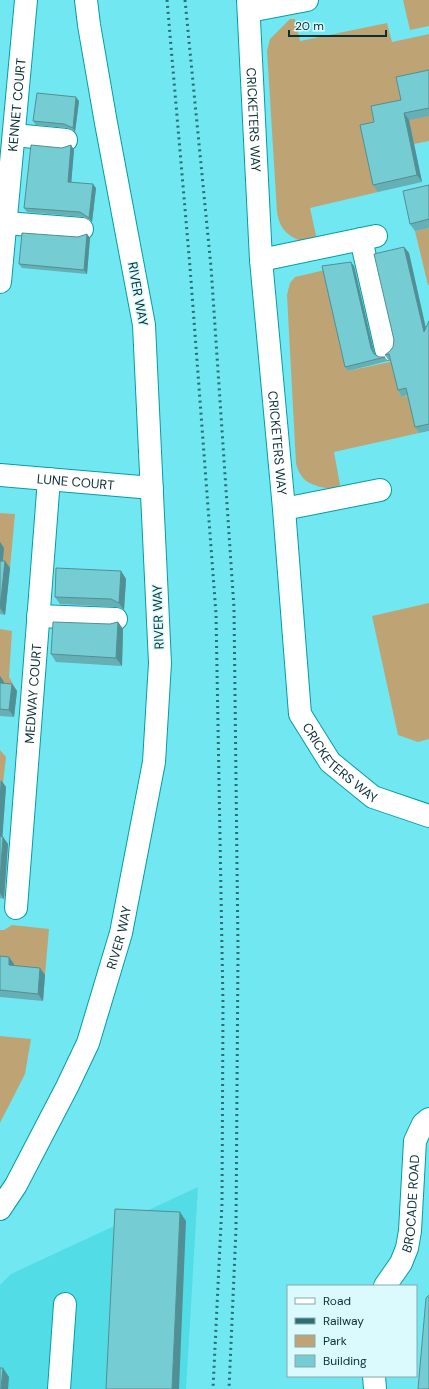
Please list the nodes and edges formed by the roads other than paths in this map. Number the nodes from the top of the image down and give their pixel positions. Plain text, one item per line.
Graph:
1 (26, 0) edge
2 (86, 0) edge
3 (307, 0) edge
4 (249, 6) edge
5 (14, 135) junction
6 (66, 140) dead end
7 (6, 223) junction
8 (82, 229) dead end
9 (261, 260) junction
10 (0, 282) edge
11 (386, 350) dead end
12 (0, 475) edge
13 (49, 479) junction
14 (152, 488) junction
15 (380, 490) dead end
16 (284, 510) junction
17 (38, 616) junction
18 (116, 619) dead end
19 (429, 816) edge
20 (16, 908) dead end
21 (429, 1119) edge
22 (0, 1209) edge
23 (386, 1285) edge
24 (65, 1304) dead end
25 (374, 1377) edge
26 (60, 1389) edge
27 (374, 1389) edge

1 - 5 street, KENNET COURT
2 - 14 street, RIVER WAY
3 - 4 street
4 - 9 street, CRICKETERS WAY
5 - 6 street
5 - 7 street, KENNET COURT
7 - 8 street
7 - 10 street, KENNET COURT
9 - 11 street
9 - 16 street, CRICKETERS WAY
12 - 13 street, LUNE COURT
13 - 14 street, LUNE COURT
13 - 17 street, MEDWAY COURT
14 - 22 street, RIVER WAY
15 - 16 street
16 - 19 street, CRICKETERS WAY
17 - 18 street
17 - 20 street, MEDWAY COURT
21 - 23 street, BROCADE ROAD
24 - 26 street
25 - 27 street

